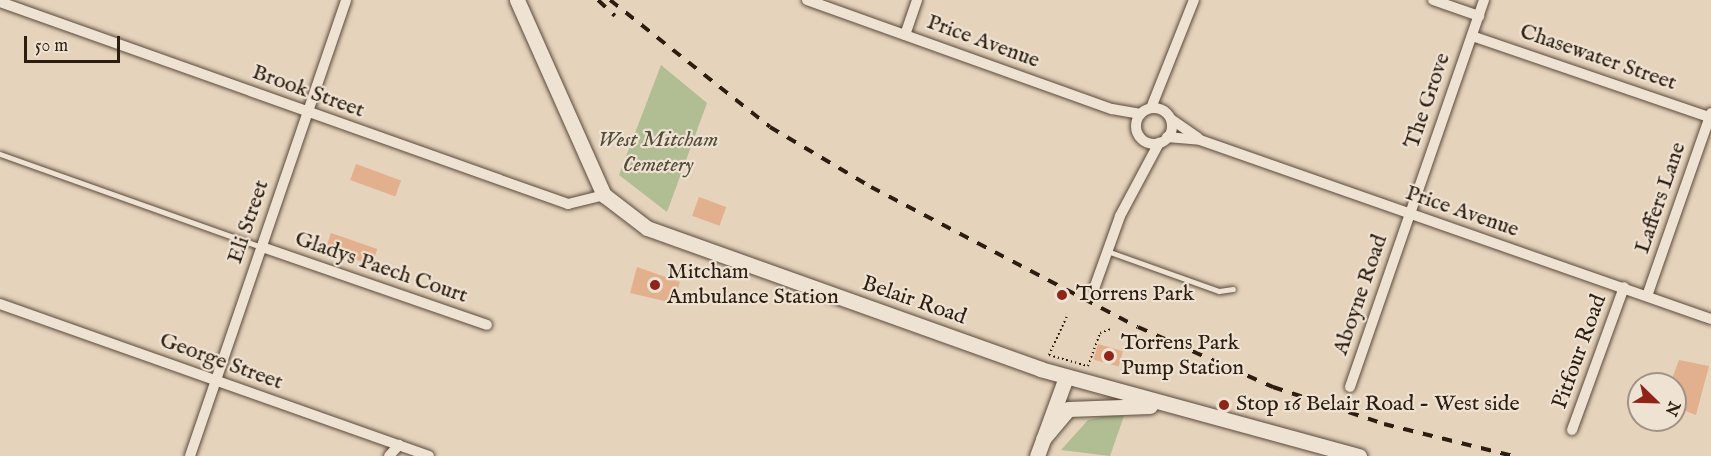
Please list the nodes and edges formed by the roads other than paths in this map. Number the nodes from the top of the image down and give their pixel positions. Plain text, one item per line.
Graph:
1 (346, 0) edge
2 (517, 0) edge
3 (807, 0) edge
4 (917, 0) edge
5 (1194, 0) edge
6 (1433, 0) edge
7 (1484, 0) edge
8 (0, 2) edge
9 (1479, 16) junction
10 (905, 35) junction
11 (1472, 36) junction
12 (1112, 109) junction
13 (1157, 109) junction
14 (307, 113) junction
15 (1141, 114) junction
16 (1711, 116) edge
17 (1171, 119) junction
18 (1136, 126) junction
19 (1141, 138) junction
20 (1163, 140) junction
21 (1200, 140) junction
22 (0, 154) edge
23 (1143, 167) junction
24 (604, 195) junction
25 (1409, 215) junction
26 (262, 247) junction
27 (1107, 251) junction
28 (1095, 286) dead end
29 (1624, 287) junction
30 (1233, 289) dead end
31 (1647, 296) junction
32 (0, 304) edge
33 (1711, 319) edge
34 (487, 325) dead end
35 (1066, 376) junction
36 (216, 380) junction
37 (1350, 387) dead end
38 (1171, 406) junction
39 (1572, 430) dead end
40 (1042, 439) junction
41 (399, 446) junction
42 (190, 456) edge
43 (389, 456) edge
44 (429, 456) edge
45 (1037, 456) edge
46 (1359, 456) edge

1 - 14 street, Eli Street
2 - 24 main road
3 - 10 street, Price Avenue
4 - 10 street
5 - 13 street
6 - 9 street
7 - 9 street, The Grove
8 - 14 street, Brook Street
9 - 11 street, The Grove
10 - 12 street, Price Avenue
11 - 16 street, Chasewater Street
11 - 25 street, The Grove
12 - 15 street, Price Avenue
12 - 18 street, Price Avenue
13 - 15 street
13 - 17 street
14 - 24 street, Brook Street
14 - 26 street, Eli Street
15 - 18 street
16 - 31 street, Laffers Lane
17 - 20 street
17 - 21 street, Price Avenue
18 - 19 street
19 - 20 street
19 - 23 street
20 - 21 street, Price Avenue
20 - 23 street
21 - 25 street, Price Avenue
22 - 26 lane
23 - 27 street
24 - 35 main road, Belair Road
25 - 29 street, Price Avenue
25 - 37 street, Aboyne Road
26 - 34 street, Gladys Paech Court
26 - 36 street, Eli Street
27 - 28 street
27 - 30 lane
29 - 31 street, Price Avenue
29 - 39 street, Pitfour Road
31 - 33 street, Price Avenue
32 - 36 street, George Street
35 - 38 main road, Belair Road
35 - 40 main road
36 - 41 street, George Street
36 - 42 street, Eli Street
38 - 40 main road
38 - 46 main road, Belair Road
40 - 45 main road
41 - 43 street
41 - 44 street, George Street

